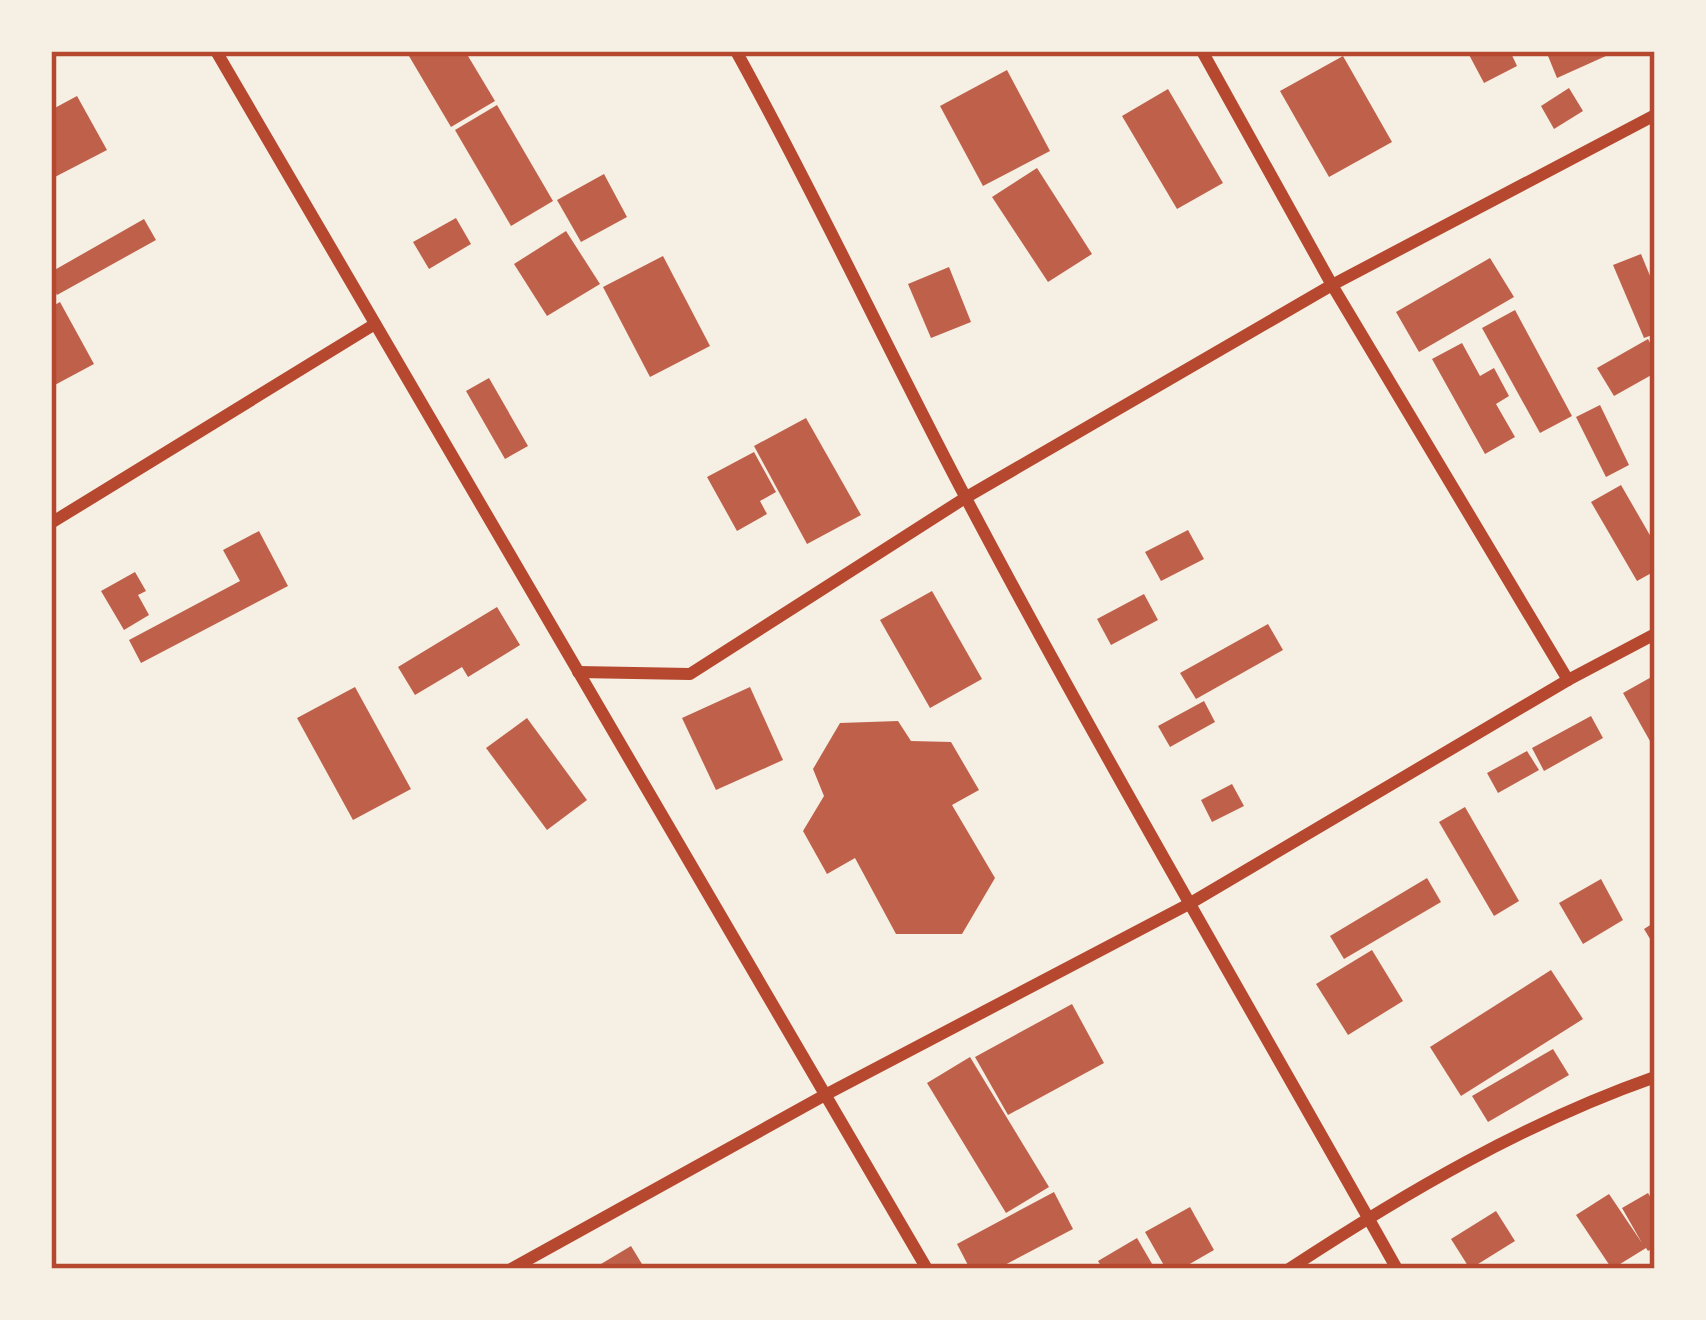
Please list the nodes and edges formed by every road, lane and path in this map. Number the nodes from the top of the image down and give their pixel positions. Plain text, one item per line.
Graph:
1 (216, 51) edge
2 (736, 51) edge
3 (1202, 51) edge
4 (1655, 116) edge
5 (1332, 285) junction
6 (375, 324) junction
7 (965, 498) junction
8 (51, 523) edge
9 (1655, 634) edge
10 (578, 672) junction
11 (1568, 680) junction
12 (1189, 904) junction
13 (1655, 1077) edge
14 (825, 1095) junction
15 (1368, 1217) junction
16 (511, 1269) edge
17 (927, 1269) edge
18 (1289, 1269) edge
19 (1397, 1269) edge

1 - 6 street
2 - 7 street
3 - 5 street
4 - 5 street
5 - 7 street
5 - 11 street
6 - 8 street
6 - 10 street
7 - 10 street
7 - 12 street
9 - 11 street
10 - 14 street
11 - 12 street
12 - 14 street
12 - 15 street
13 - 15 street
14 - 16 street
14 - 17 street
15 - 18 street
15 - 19 street

